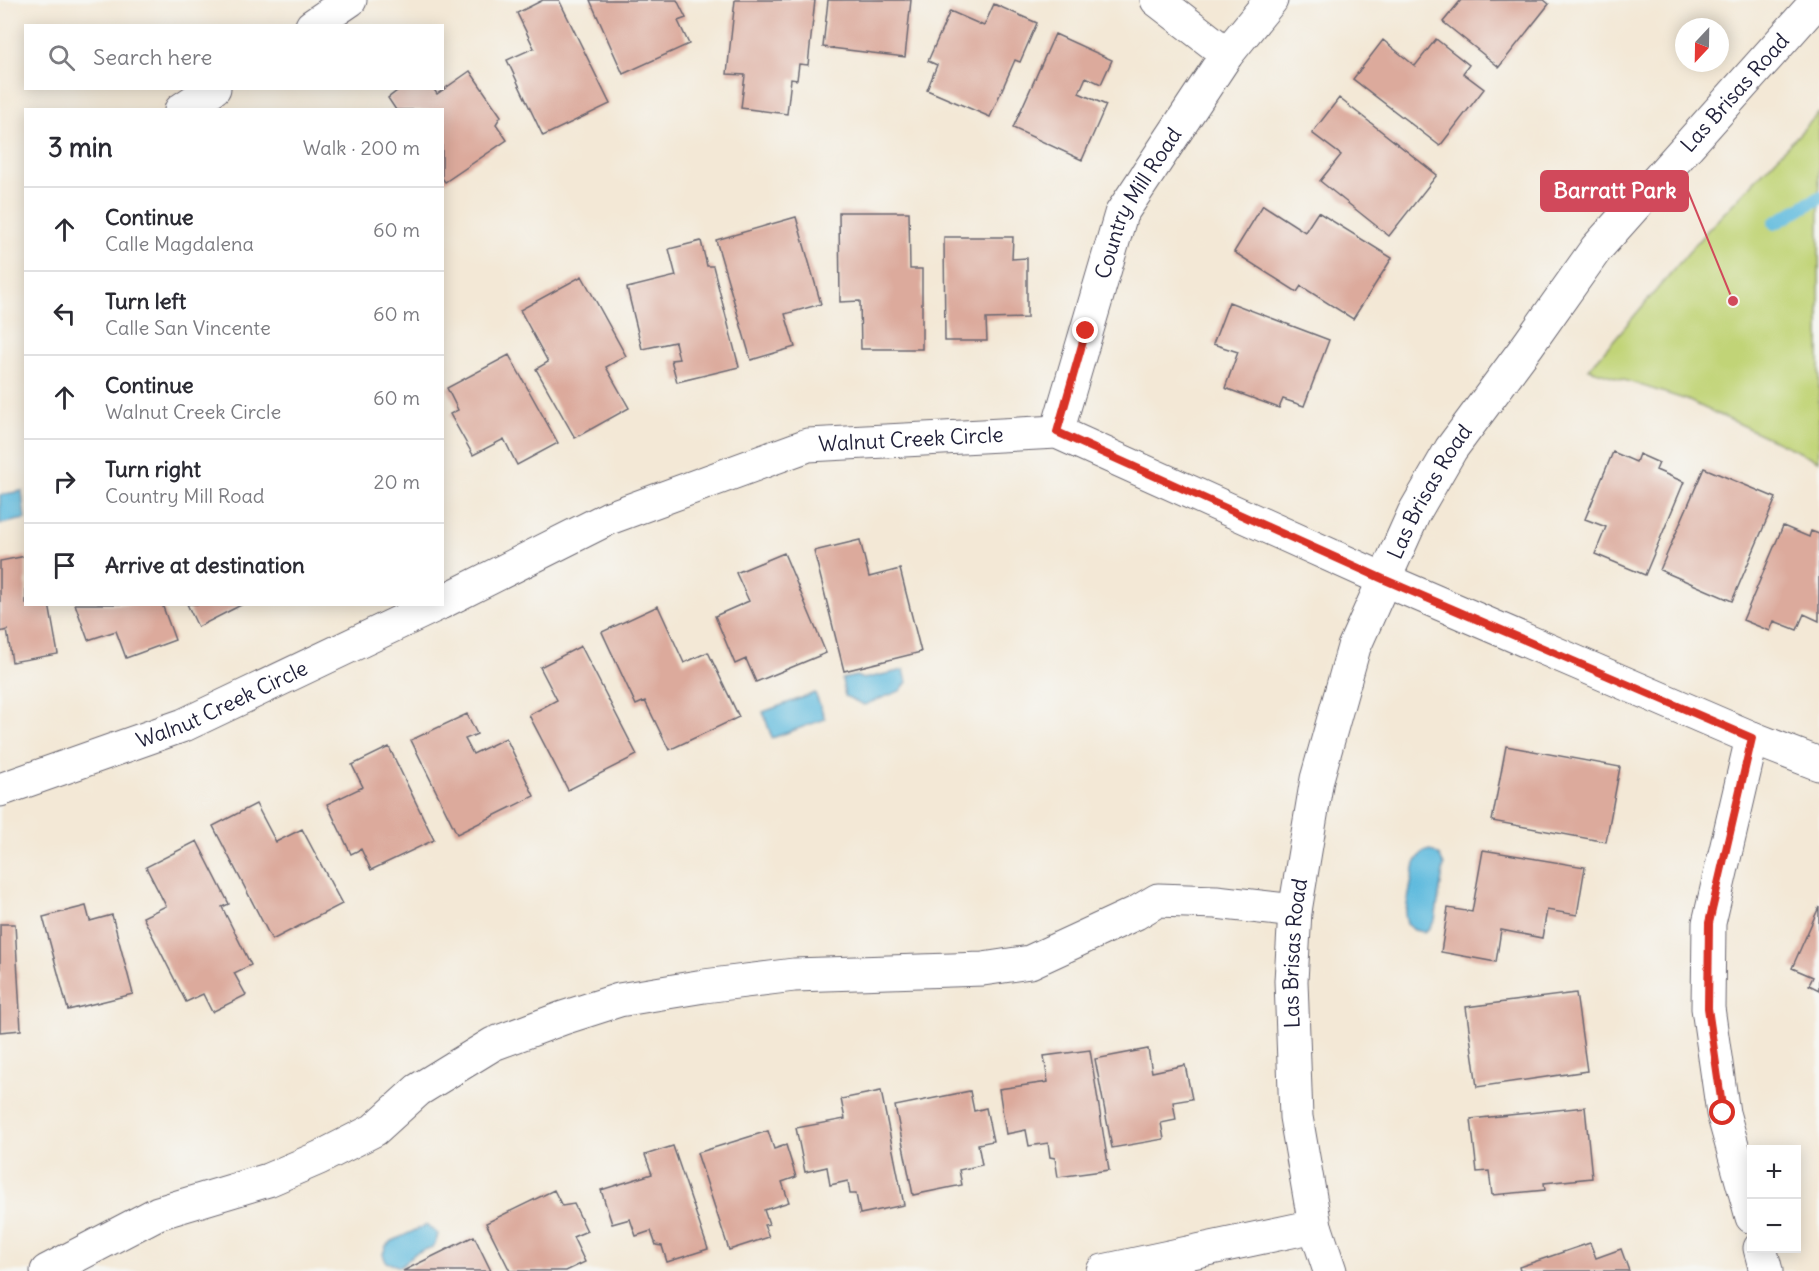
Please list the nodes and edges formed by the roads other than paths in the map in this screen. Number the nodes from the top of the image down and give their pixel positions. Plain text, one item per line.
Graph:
1 (350, 0) edge
2 (1157, 0) edge
3 (1271, 0) edge
4 (1818, 0) edge
5 (315, 24) edge
6 (1227, 54) junction
7 (211, 90) edge
8 (185, 108) edge
9 (1057, 432) junction
10 (1383, 579) junction
11 (444, 601) edge
12 (434, 606) edge
13 (1752, 738) junction
14 (1819, 764) edge
15 (0, 790) edge
16 (1295, 911) junction
17 (1747, 1199) edge
18 (1315, 1226) junction
19 (1761, 1253) edge
20 (47, 1271) edge
21 (1103, 1271) edge
22 (1330, 1271) edge
23 (1766, 1271) edge

1 - 5 street
2 - 6 street
3 - 6 street, Country Mill Road
4 - 10 street, Las Brisas Road
6 - 9 street, Country Mill Road
7 - 8 street
9 - 10 street, Walnut Creek Circle
9 - 11 street, Walnut Creek Circle
10 - 13 street, Walnut Creek Circle
10 - 16 street, Las Brisas Road
12 - 15 street, Walnut Creek Circle
13 - 14 street, Walnut Creek Circle
13 - 17 street
16 - 18 street, Las Brisas Road
16 - 20 street
18 - 21 street
18 - 22 street, Las Brisas Road
19 - 23 street

